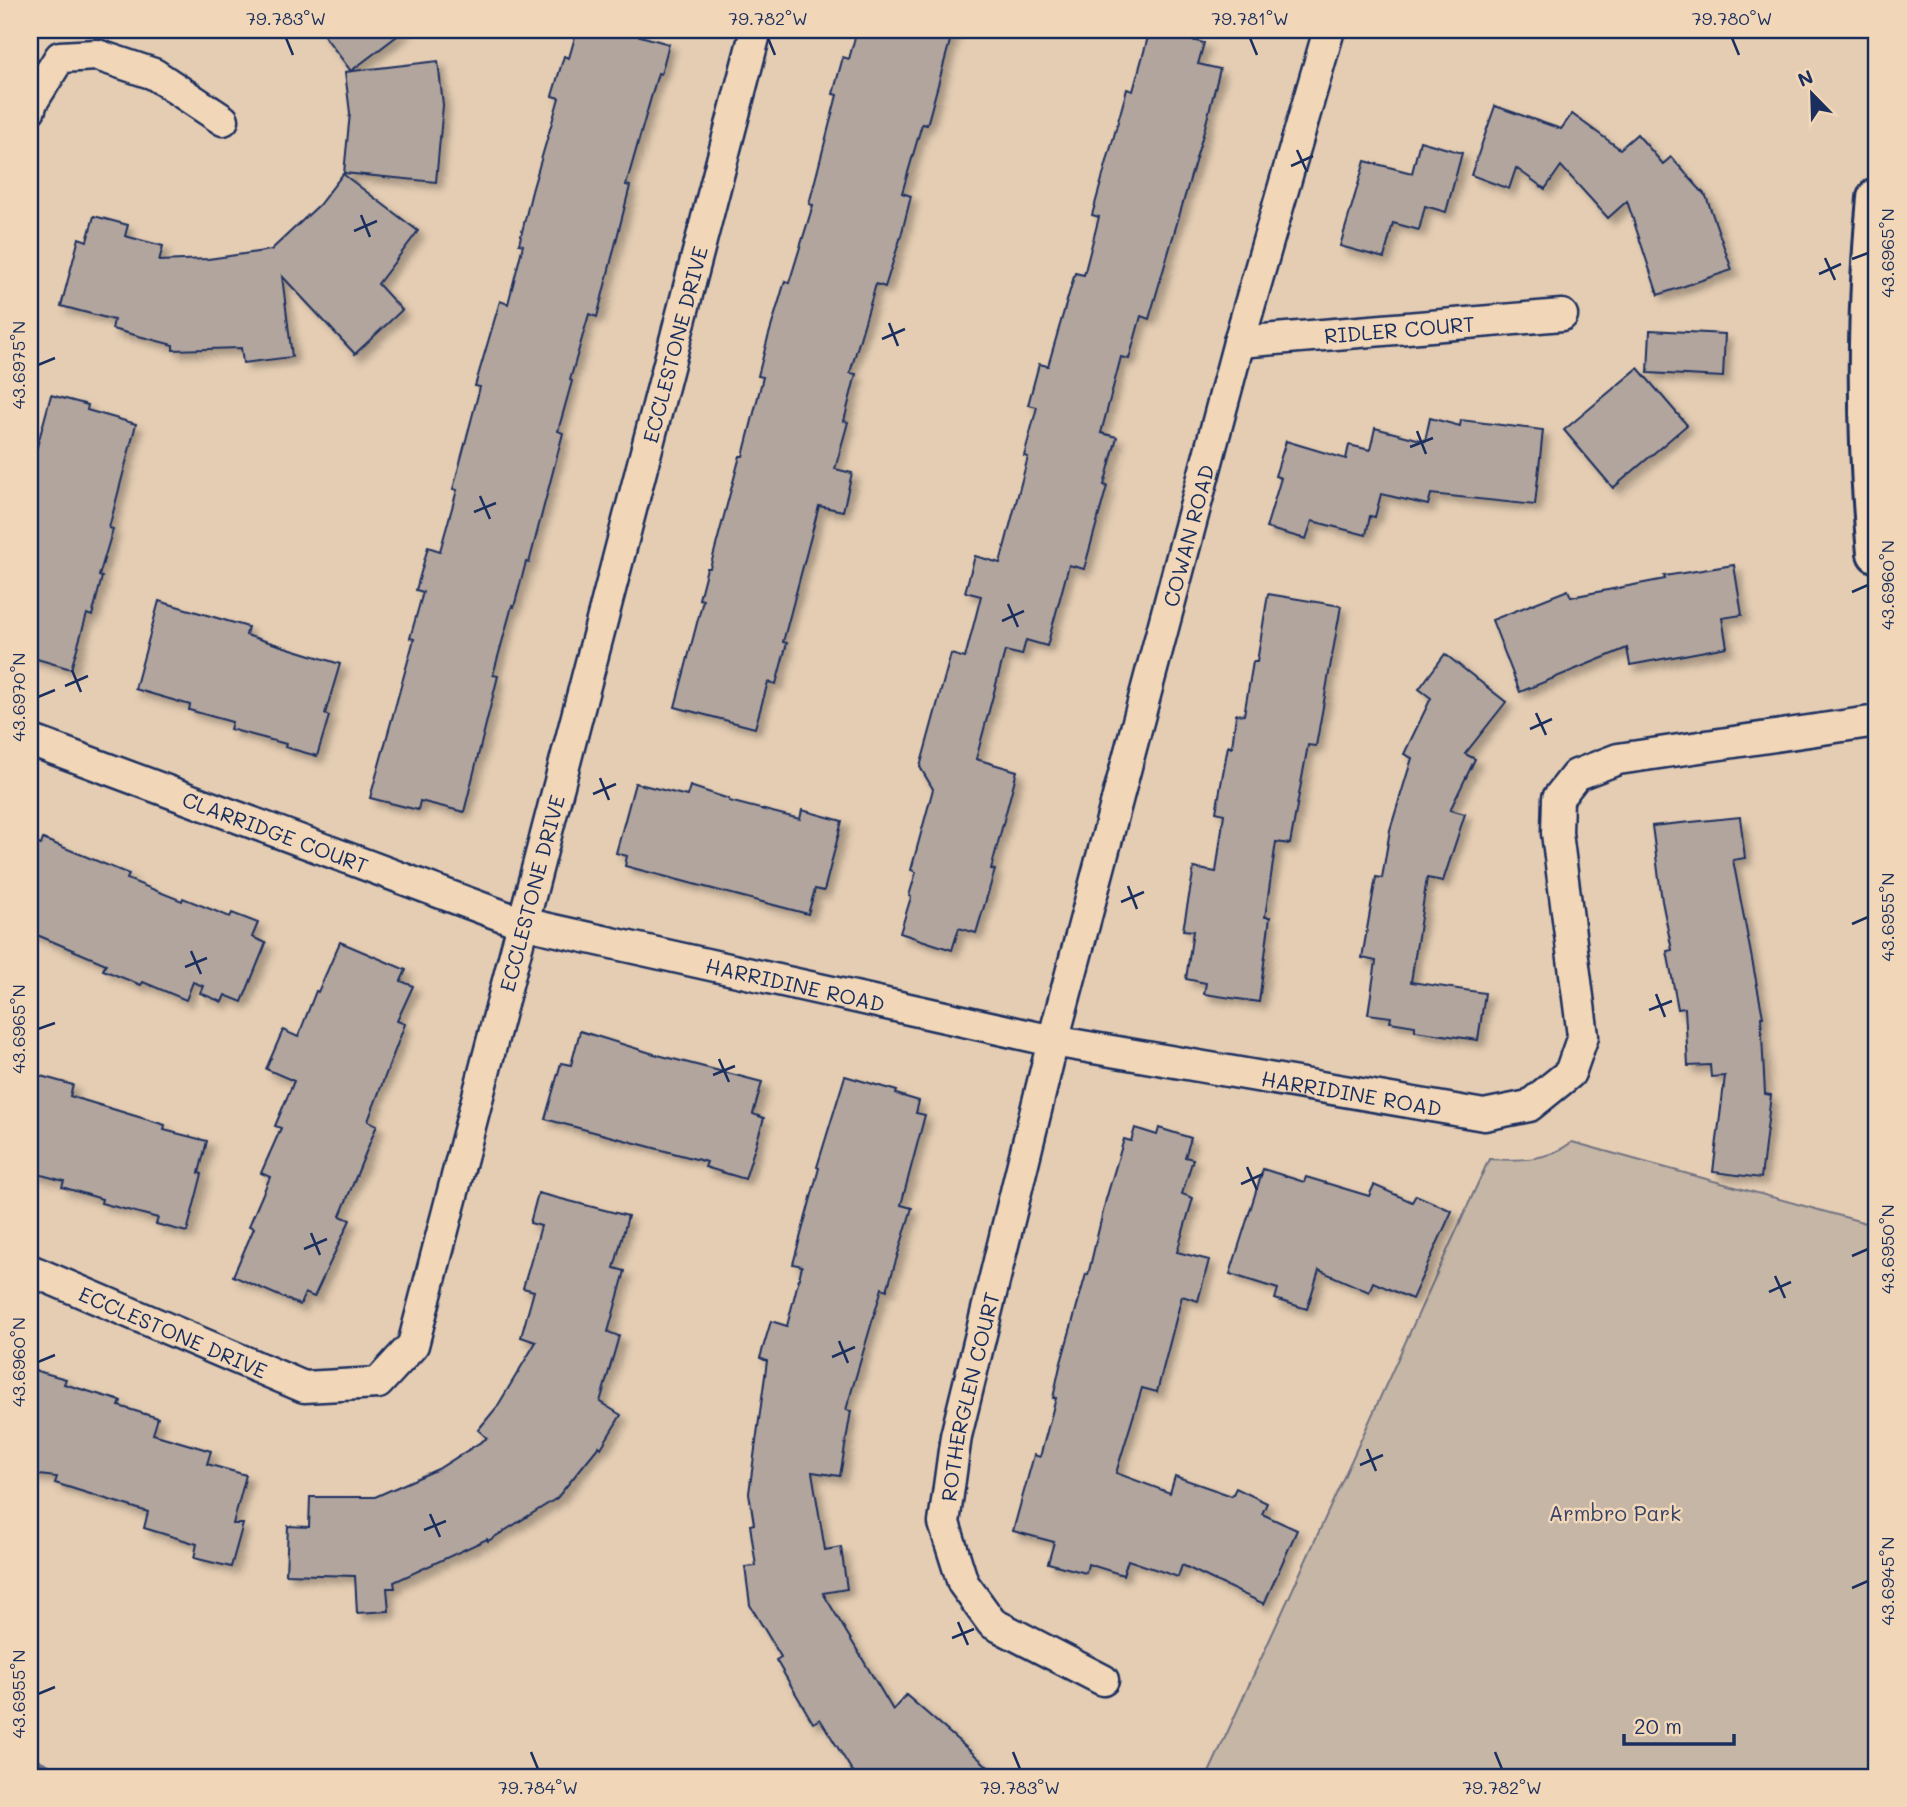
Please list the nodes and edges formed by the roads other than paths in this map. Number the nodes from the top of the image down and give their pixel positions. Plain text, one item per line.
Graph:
1 (756, 30) edge
2 (1329, 30) edge
3 (30, 109) edge
4 (223, 120) dead end
5 (1877, 198) edge
6 (1562, 315) dead end
7 (1239, 342) junction
8 (1877, 553) edge
9 (1877, 721) edge
10 (30, 740) edge
11 (522, 923) junction
12 (1053, 1041) junction
13 (30, 1270) edge
14 (1103, 1681) dead end

1 - 11 street, ECCLESTONE DRIVE
2 - 7 street, COWAN ROAD
3 - 4 street
5 - 8 main road
6 - 7 street, RIDLER COURT
7 - 12 street, COWAN ROAD
9 - 12 street, HARRIDINE ROAD
10 - 11 street, CLARRIDGE COURT
11 - 12 street, HARRIDINE ROAD
11 - 13 street, ECCLESTONE DRIVE
12 - 14 street, ROTHERGLEN COURT

